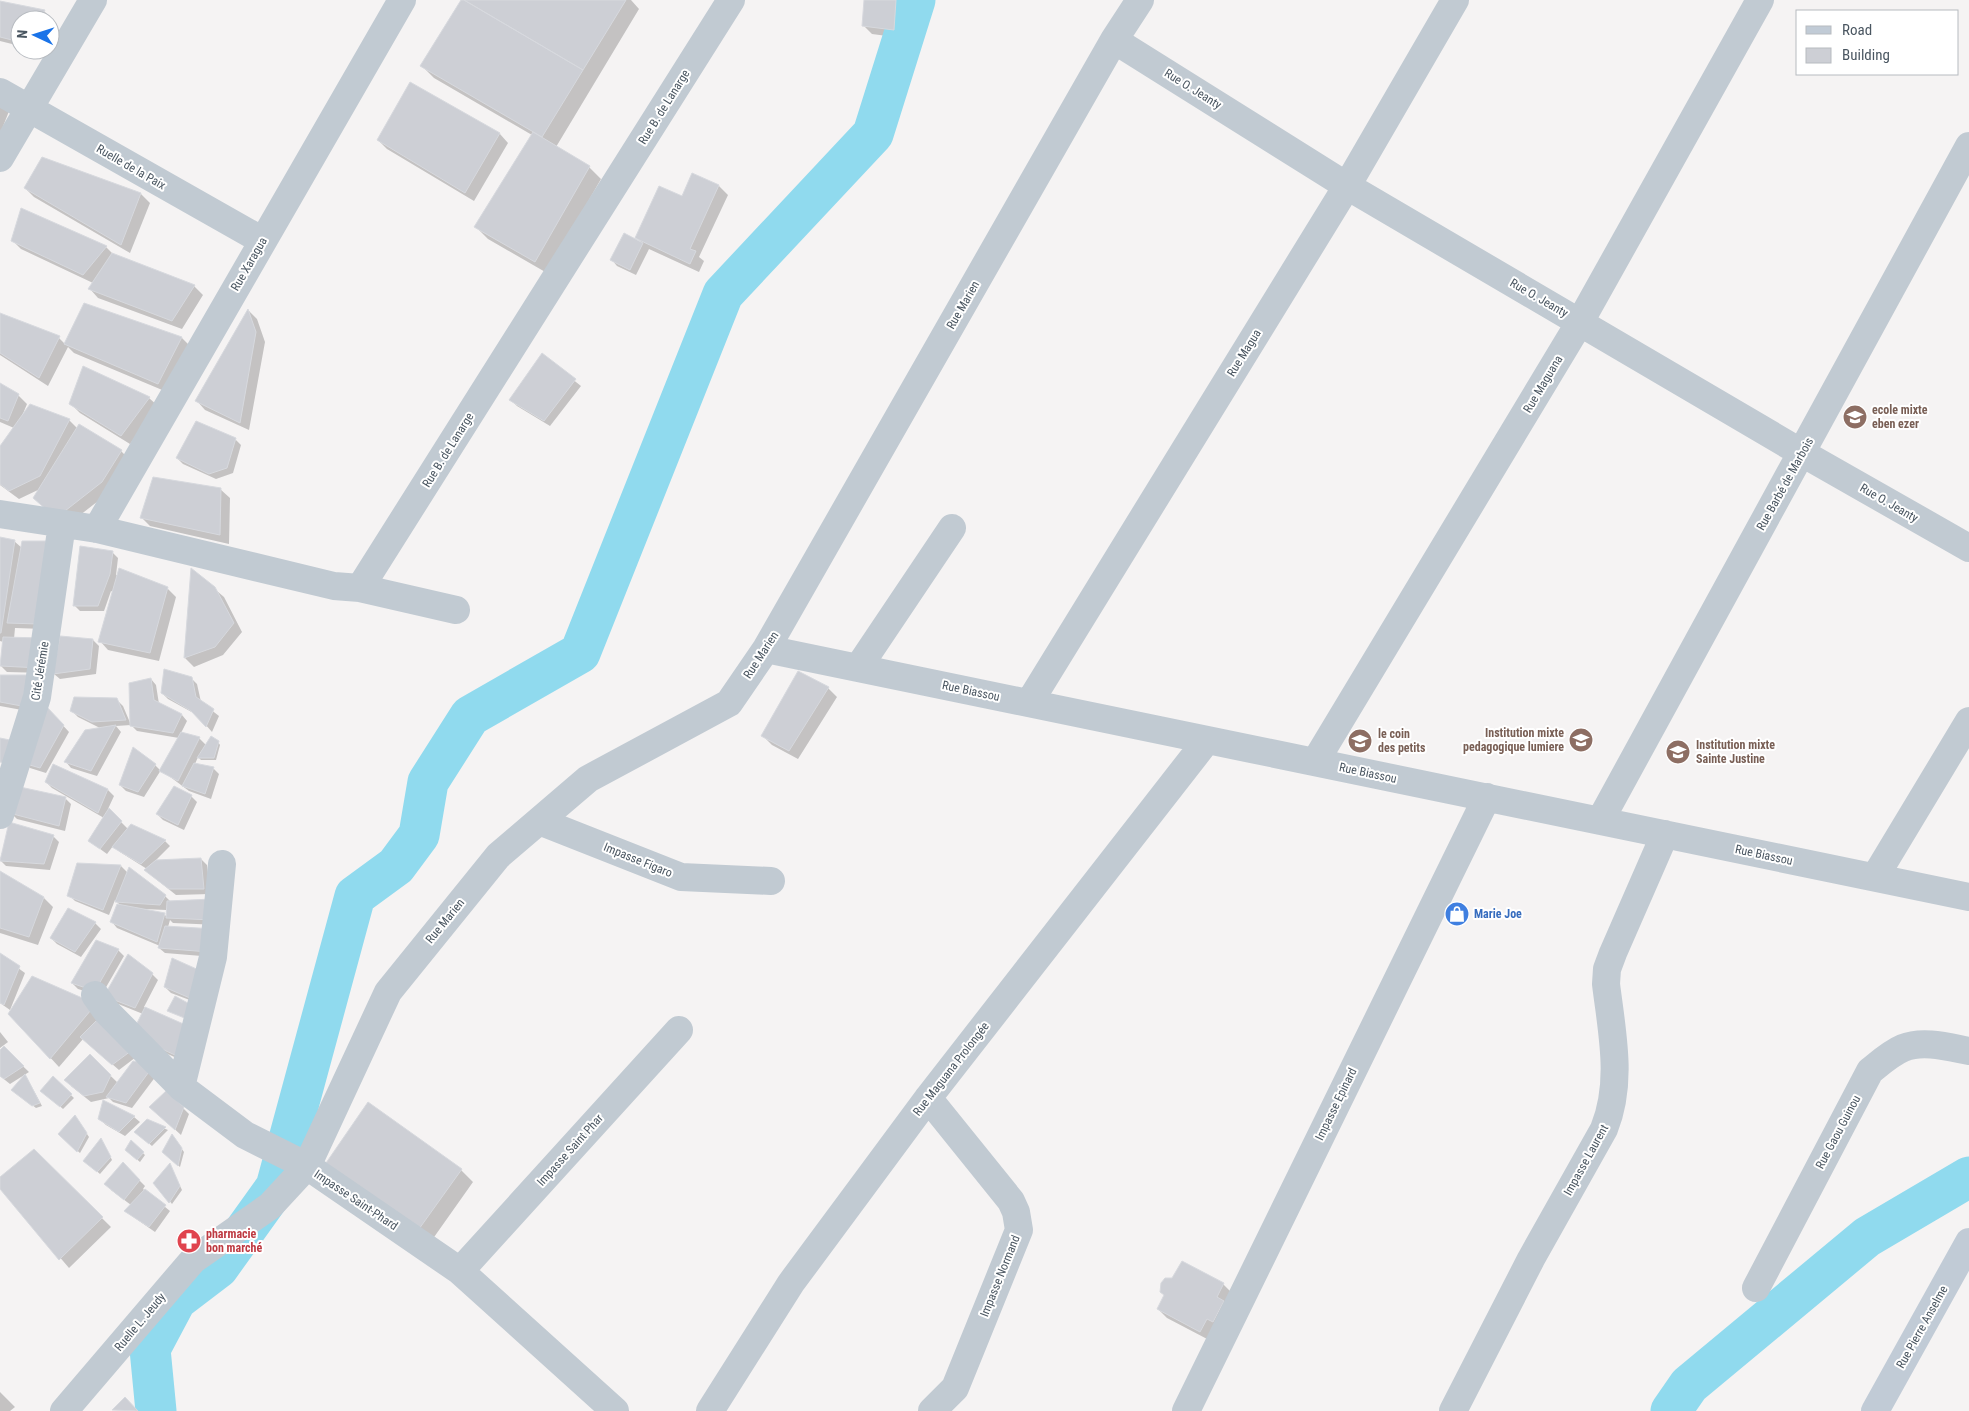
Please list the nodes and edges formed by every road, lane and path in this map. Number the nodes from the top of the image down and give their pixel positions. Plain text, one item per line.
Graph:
1 (93, 0) edge
2 (402, 0) edge
3 (731, 0) edge
4 (1140, 0) edge
5 (1455, 0) edge
6 (1760, 0) edge
7 (1114, 40) junction
8 (0, 92) edge
9 (28, 108) junction
10 (1969, 146) edge
11 (0, 158) edge
12 (1346, 186) junction
13 (263, 241) junction
14 (1580, 322) junction
15 (1802, 453) junction
16 (0, 514) edge
17 (62, 524) junction
18 (952, 528) dead end
19 (96, 529) junction
20 (1969, 548) edge
21 (360, 588) junction
22 (456, 610) dead end
23 (766, 649) junction
24 (858, 668) junction
25 (1029, 703) junction
26 (1969, 720) edge
27 (1208, 740) junction
28 (1315, 762) junction
29 (1487, 797) junction
30 (0, 815) edge
31 (539, 821) junction
32 (1600, 821) junction
33 (1665, 834) junction
34 (222, 864) dead end
35 (1875, 878) junction
36 (771, 881) dead end
37 (1969, 897) edge
38 (95, 995) dead end
39 (679, 1030) dead end
40 (1969, 1051) edge
41 (181, 1087) junction
42 (928, 1098) junction
43 (307, 1166) junction
44 (270, 1206) joint
45 (1969, 1242) edge
46 (460, 1271) junction
47 (1756, 1288) dead end
48 (64, 1411) edge
49 (615, 1411) edge
50 (710, 1411) edge
51 (932, 1411) edge
52 (1186, 1411) edge
53 (1453, 1411) edge
54 (1875, 1411) edge

1 - 9 street
2 - 13 street, Rue Xaragua
3 - 21 street, Rue B. de Lanarge
4 - 7 street, Rue Marien
5 - 12 street, Rue Magua
6 - 14 street, Rue Maguana
7 - 12 street, Rue O. Jeanty
7 - 23 street, Rue Marien
8 - 9 street, Ruelle de la Paix
9 - 11 street
9 - 13 street, Ruelle de la Paix
10 - 15 street, Rue Barbé de Marbois
12 - 14 street, Rue O. Jeanty
12 - 25 street, Rue Magua
13 - 19 street, Rue Xaragua
14 - 15 street, Rue O. Jeanty
14 - 28 street, Rue Maguana
15 - 20 street, Rue O. Jeanty
15 - 32 street, Rue Barbé de Marbois
16 - 17 street
17 - 19 street
17 - 30 street, Cité Jérémie
18 - 24 street
19 - 21 street
21 - 22 street
23 - 24 street, Rue Biassou
23 - 31 street, Rue Marien
24 - 25 street, Rue Biassou
25 - 27 street, Rue Biassou
26 - 35 street
27 - 28 street, Rue Biassou
27 - 42 street, Rue Maguana Prolongée
28 - 29 street, Rue Biassou
29 - 32 street, Rue Biassou
29 - 52 street, Impasse Epinard
31 - 36 street, Impasse Figaro
31 - 43 street, Rue Marien
32 - 33 street, Rue Biassou
33 - 35 street, Rue Biassou
33 - 53 street, Impasse Laurent
34 - 41 street
35 - 37 street, Rue Biassou
38 - 41 street, Impasse Saint-Phard
39 - 46 street, Impasse Saint Phar
40 - 47 street, Rue Gaou Guinou
41 - 43 street, Impasse Saint-Phard
42 - 50 street, Rue Maguana Prolongée
42 - 51 street, Impasse Normand
43 - 44 street, Rue Marien
43 - 46 street, Impasse Saint-Phard
44 - 48 street, Ruelle L. Jeudy
45 - 54 street, Rue Pierre Anselme
46 - 49 street, Impasse Saint-Phard

